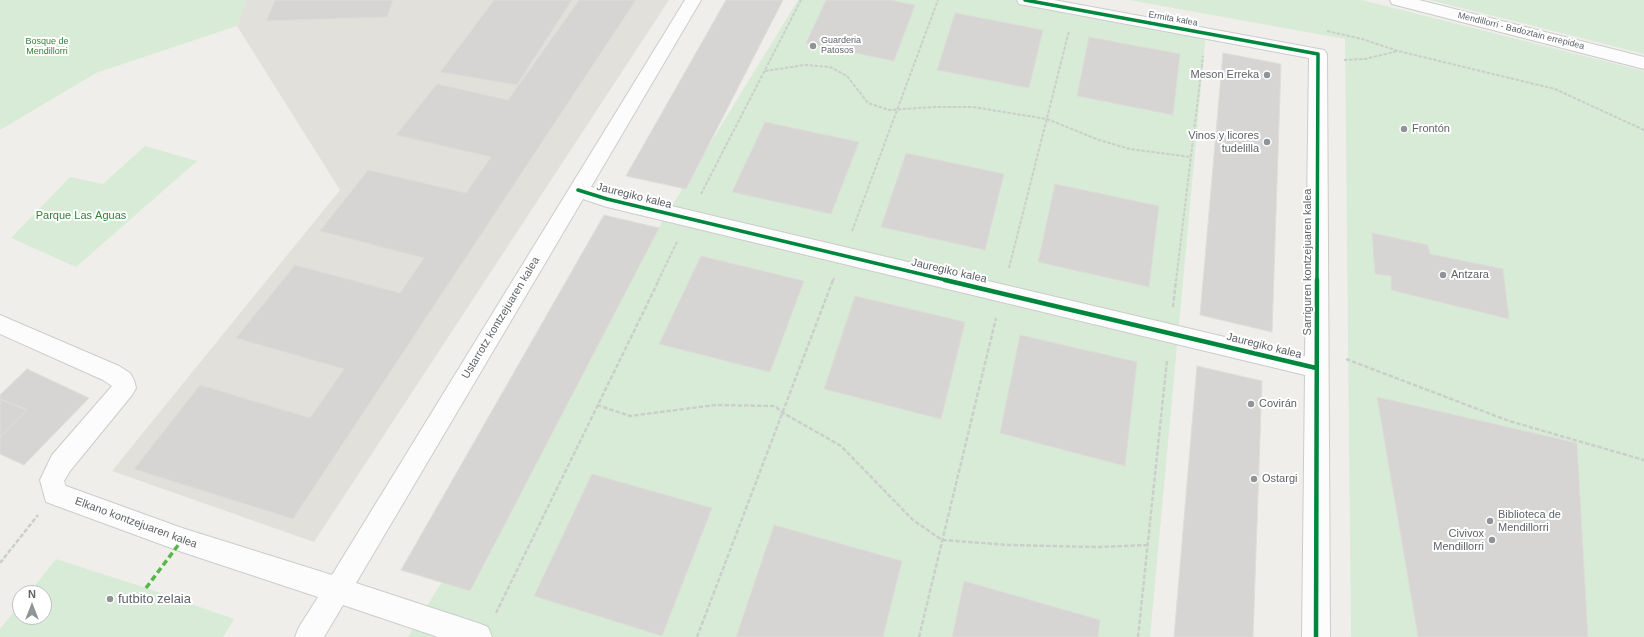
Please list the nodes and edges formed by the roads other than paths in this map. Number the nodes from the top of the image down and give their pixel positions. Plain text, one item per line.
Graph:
1 (693, 0) edge
2 (1025, 0) edge
3 (1398, 0) edge
4 (1318, 54) joint
5 (1644, 63) edge
6 (578, 190) junction
7 (0, 324) edge
8 (1316, 368) junction
9 (337, 591) junction
10 (309, 637) edge
11 (478, 637) edge
12 (1316, 637) edge

1 - 6 street, Ustarrotz kontzejuaren kalea
2 - 4 street, Ermita kalea
3 - 5 street, Mendillorri - Badoztain errepidea
4 - 8 street, Sarriguren kontzejuaren kalea
6 - 8 street, Jauregiko kalea
6 - 9 street, Ustarrotz kontzejuaren kalea
7 - 9 street, Elkano kontzejuaren kalea
8 - 12 street, Sarriguren kontzejuaren kalea
9 - 10 street, Ustarrotz kontzejuaren kalea
9 - 11 street, Elkano kontzejuaren kalea

